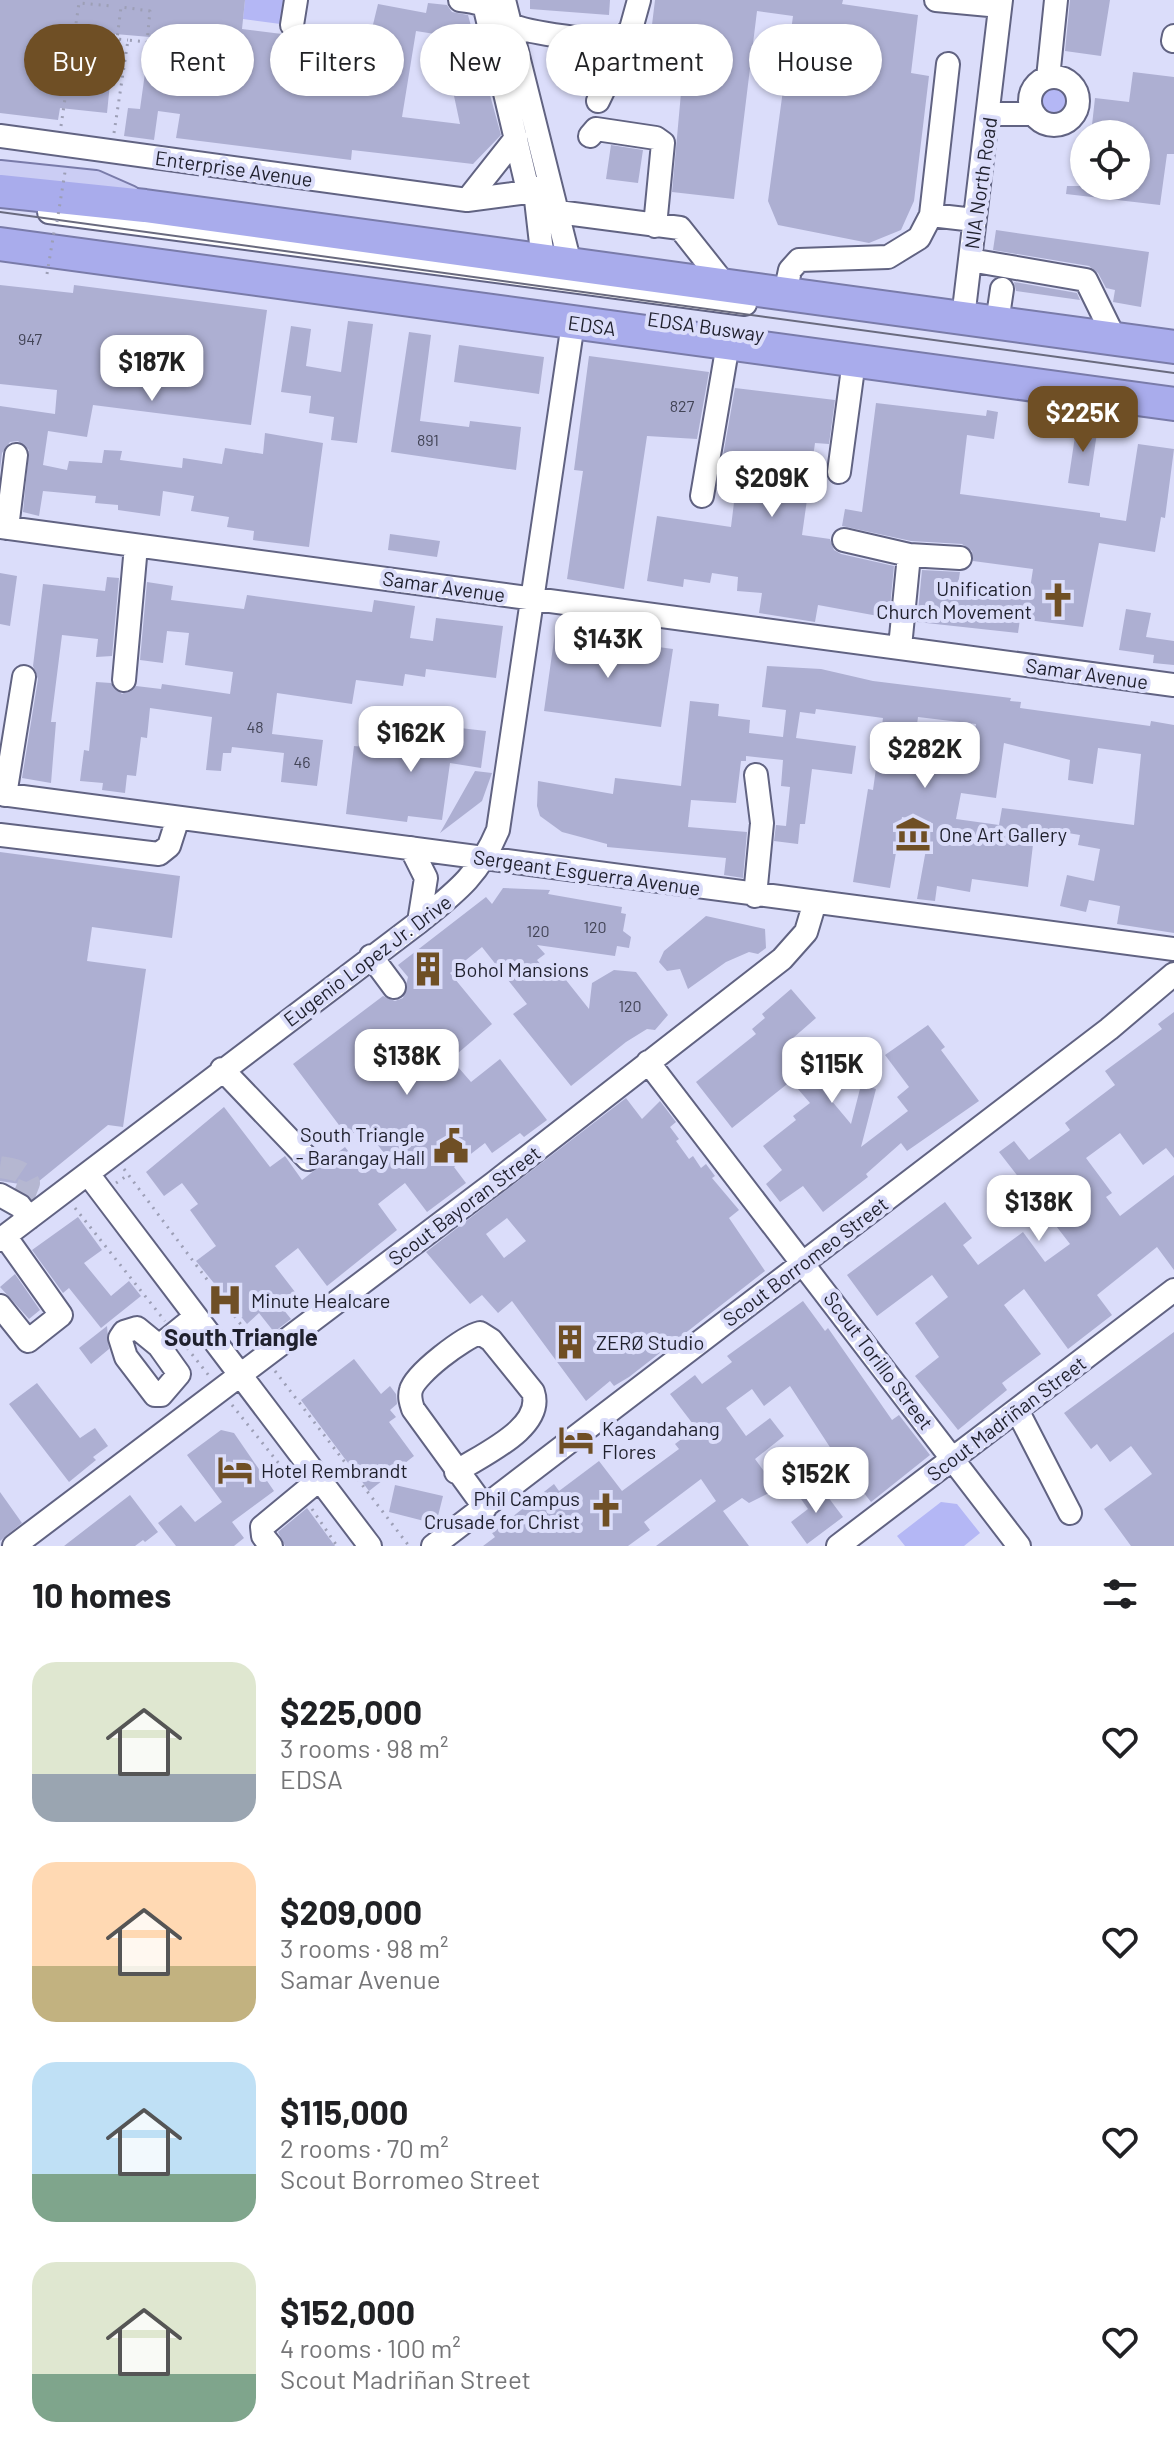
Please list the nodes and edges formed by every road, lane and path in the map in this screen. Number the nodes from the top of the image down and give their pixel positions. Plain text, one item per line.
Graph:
1 (296, 0) edge
2 (460, 0) edge
3 (639, 0) edge
4 (936, 0) edge
5 (1056, 0) edge
6 (490, 1) edge
7 (970, 2) edge
8 (1000, 3) edge
9 (121, 7) junction
10 (292, 24) edge
11 (510, 24) edge
12 (632, 24) edge
13 (128, 40) junction
14 (948, 64) dead end
15 (1048, 78) junction
16 (529, 96) edge
17 (600, 96) edge
18 (598, 101) dead end
19 (989, 114) junction
20 (1034, 114) junction
21 (47, 124) dead end
22 (0, 136) edge
23 (590, 136) dead end
24 (516, 138) junction
25 (112, 151) junction
26 (65, 172) dead end
27 (0, 178) edge
28 (535, 191) junction
29 (467, 200) junction
30 (0, 205) edge
31 (558, 212) junction
32 (931, 215) junction
33 (974, 220) junction
34 (57, 222) dead end
35 (655, 226) junction
36 (54, 232) dead end
37 (2, 242) edge
38 (970, 260) junction
39 (557, 262) junction
40 (47, 274) dead end
41 (1004, 276) junction
42 (726, 286) junction
43 (785, 294) junction
44 (963, 318) junction
45 (573, 323) junction
46 (997, 323) junction
47 (1115, 339) junction
48 (728, 344) junction
49 (1174, 347) edge
50 (854, 361) junction
51 (1174, 362) edge
52 (1174, 389) edge
53 (1174, 404) edge
54 (16, 455) dead end
55 (839, 472) dead end
56 (702, 496) dead end
57 (3, 528) edge
58 (844, 540) dead end
59 (136, 546) junction
60 (909, 555) junction
61 (960, 558) dead end
62 (531, 598) junction
63 (900, 647) junction
64 (24, 677) dead end
65 (124, 680) dead end
66 (1174, 685) edge
67 (756, 775) dead end
68 (3, 794) edge
69 (178, 818) junction
70 (0, 835) edge
71 (411, 848) junction
72 (486, 858) junction
73 (755, 896) junction
74 (815, 902) junction
75 (419, 922) junction
76 (1174, 949) edge
77 (371, 956) junction
78 (1174, 974) edge
79 (394, 987) dead end
80 (648, 1062) junction
81 (222, 1069) junction
82 (308, 1159) dead end
83 (88, 1174) junction
84 (0, 1195) edge
85 (25, 1212) junction
86 (2, 1238) edge
87 (804, 1262) junction
88 (1174, 1290) edge
89 (0, 1306) edge
90 (195, 1317) junction
91 (159, 1346) dead end
92 (240, 1374) junction
93 (1017, 1410) junction
94 (953, 1459) junction
95 (456, 1472) junction
96 (320, 1479) junction
97 (485, 1508) junction
98 (1070, 1513) dead end
99 (14, 1546) edge
100 (271, 1546) edge
101 (370, 1546) edge
102 (433, 1546) edge
103 (838, 1546) edge
104 (1019, 1546) edge

1 - 10 street
2 - 6 street
3 - 12 street
4 - 7 street
5 - 15 street
6 - 11 street
6 - 24 street
7 - 8 street
8 - 19 street, NIA North Road
9 - 13 path
9 - 13 path
9 - 21 path
13 - 25 path
14 - 32 street
15 - 20 street
15 - 20 street
16 - 31 street
17 - 18 street
19 - 20 street
19 - 33 street, NIA North Road
22 - 25 street, Enterprise Avenue
23 - 35 street
24 - 28 street
24 - 29 street
25 - 29 street, Enterprise Avenue
26 - 34 path, bridge
27 - 39 highway
28 - 29 street, Enterprise Avenue
28 - 31 street
28 - 39 street
30 - 51 street, EDSA Busway
31 - 35 street
31 - 39 street
32 - 33 street
32 - 43 street
33 - 38 street, NIA North Road
35 - 42 street
36 - 40 path, bridge
37 - 45 highway, EDSA
37 - 52 street, EDSA Busway
38 - 41 street
38 - 44 street, NIA North Road
39 - 42 highway
41 - 46 street
41 - 47 street
42 - 43 highway
43 - 44 highway
44 - 46 highway
45 - 48 highway, EDSA
45 - 62 street, Eugenio Lopez Jr. Drive
46 - 47 highway
47 - 49 highway
48 - 50 highway, EDSA
48 - 56 street
50 - 53 highway, EDSA
50 - 55 street
54 - 57 street
57 - 59 street, Samar Avenue
58 - 60 street
59 - 62 street, Samar Avenue
59 - 65 street
60 - 61 street
60 - 63 street
62 - 63 street, Samar Avenue
62 - 72 street, Eugenio Lopez Jr. Drive
63 - 66 street, Samar Avenue
64 - 68 street
67 - 73 street
68 - 69 street, Sergeant Esguerra Avenue
69 - 70 street
69 - 71 street, Sergeant Esguerra Avenue
71 - 72 street, Sergeant Esguerra Avenue
71 - 75 street
72 - 73 street, Sergeant Esguerra Avenue
72 - 75 street, Eugenio Lopez Jr. Drive
73 - 74 street, Sergeant Esguerra Avenue
74 - 76 street, Sergeant Esguerra Avenue
74 - 80 street, Scout Bayoran Street
75 - 77 street, Eugenio Lopez Jr. Drive
77 - 79 street
77 - 81 street, Eugenio Lopez Jr. Drive
78 - 87 street, Scout Borromeo Street
80 - 87 street, Scout Torillo Street
80 - 92 street, Scout Bayoran Street
81 - 82 street
81 - 83 street, Eugenio Lopez Jr. Drive
83 - 85 street, Eugenio Lopez Jr. Drive
83 - 90 street
84 - 85 street
85 - 86 street, Eugenio Lopez Jr. Drive
86 - 89 street
87 - 94 street, Scout Torillo Street
87 - 97 street, Scout Borromeo Street
88 - 93 street, Scout Madriñan Street
90 - 91 street
90 - 92 street
92 - 96 street
92 - 99 street, Scout Bayoran Street
93 - 94 street, Scout Madriñan Street
93 - 98 street
94 - 103 street, Scout Madriñan Street
94 - 104 street, Scout Torillo Street
95 - 95 street
95 - 97 street
96 - 100 street
96 - 101 street
97 - 102 street, Scout Borromeo Street

